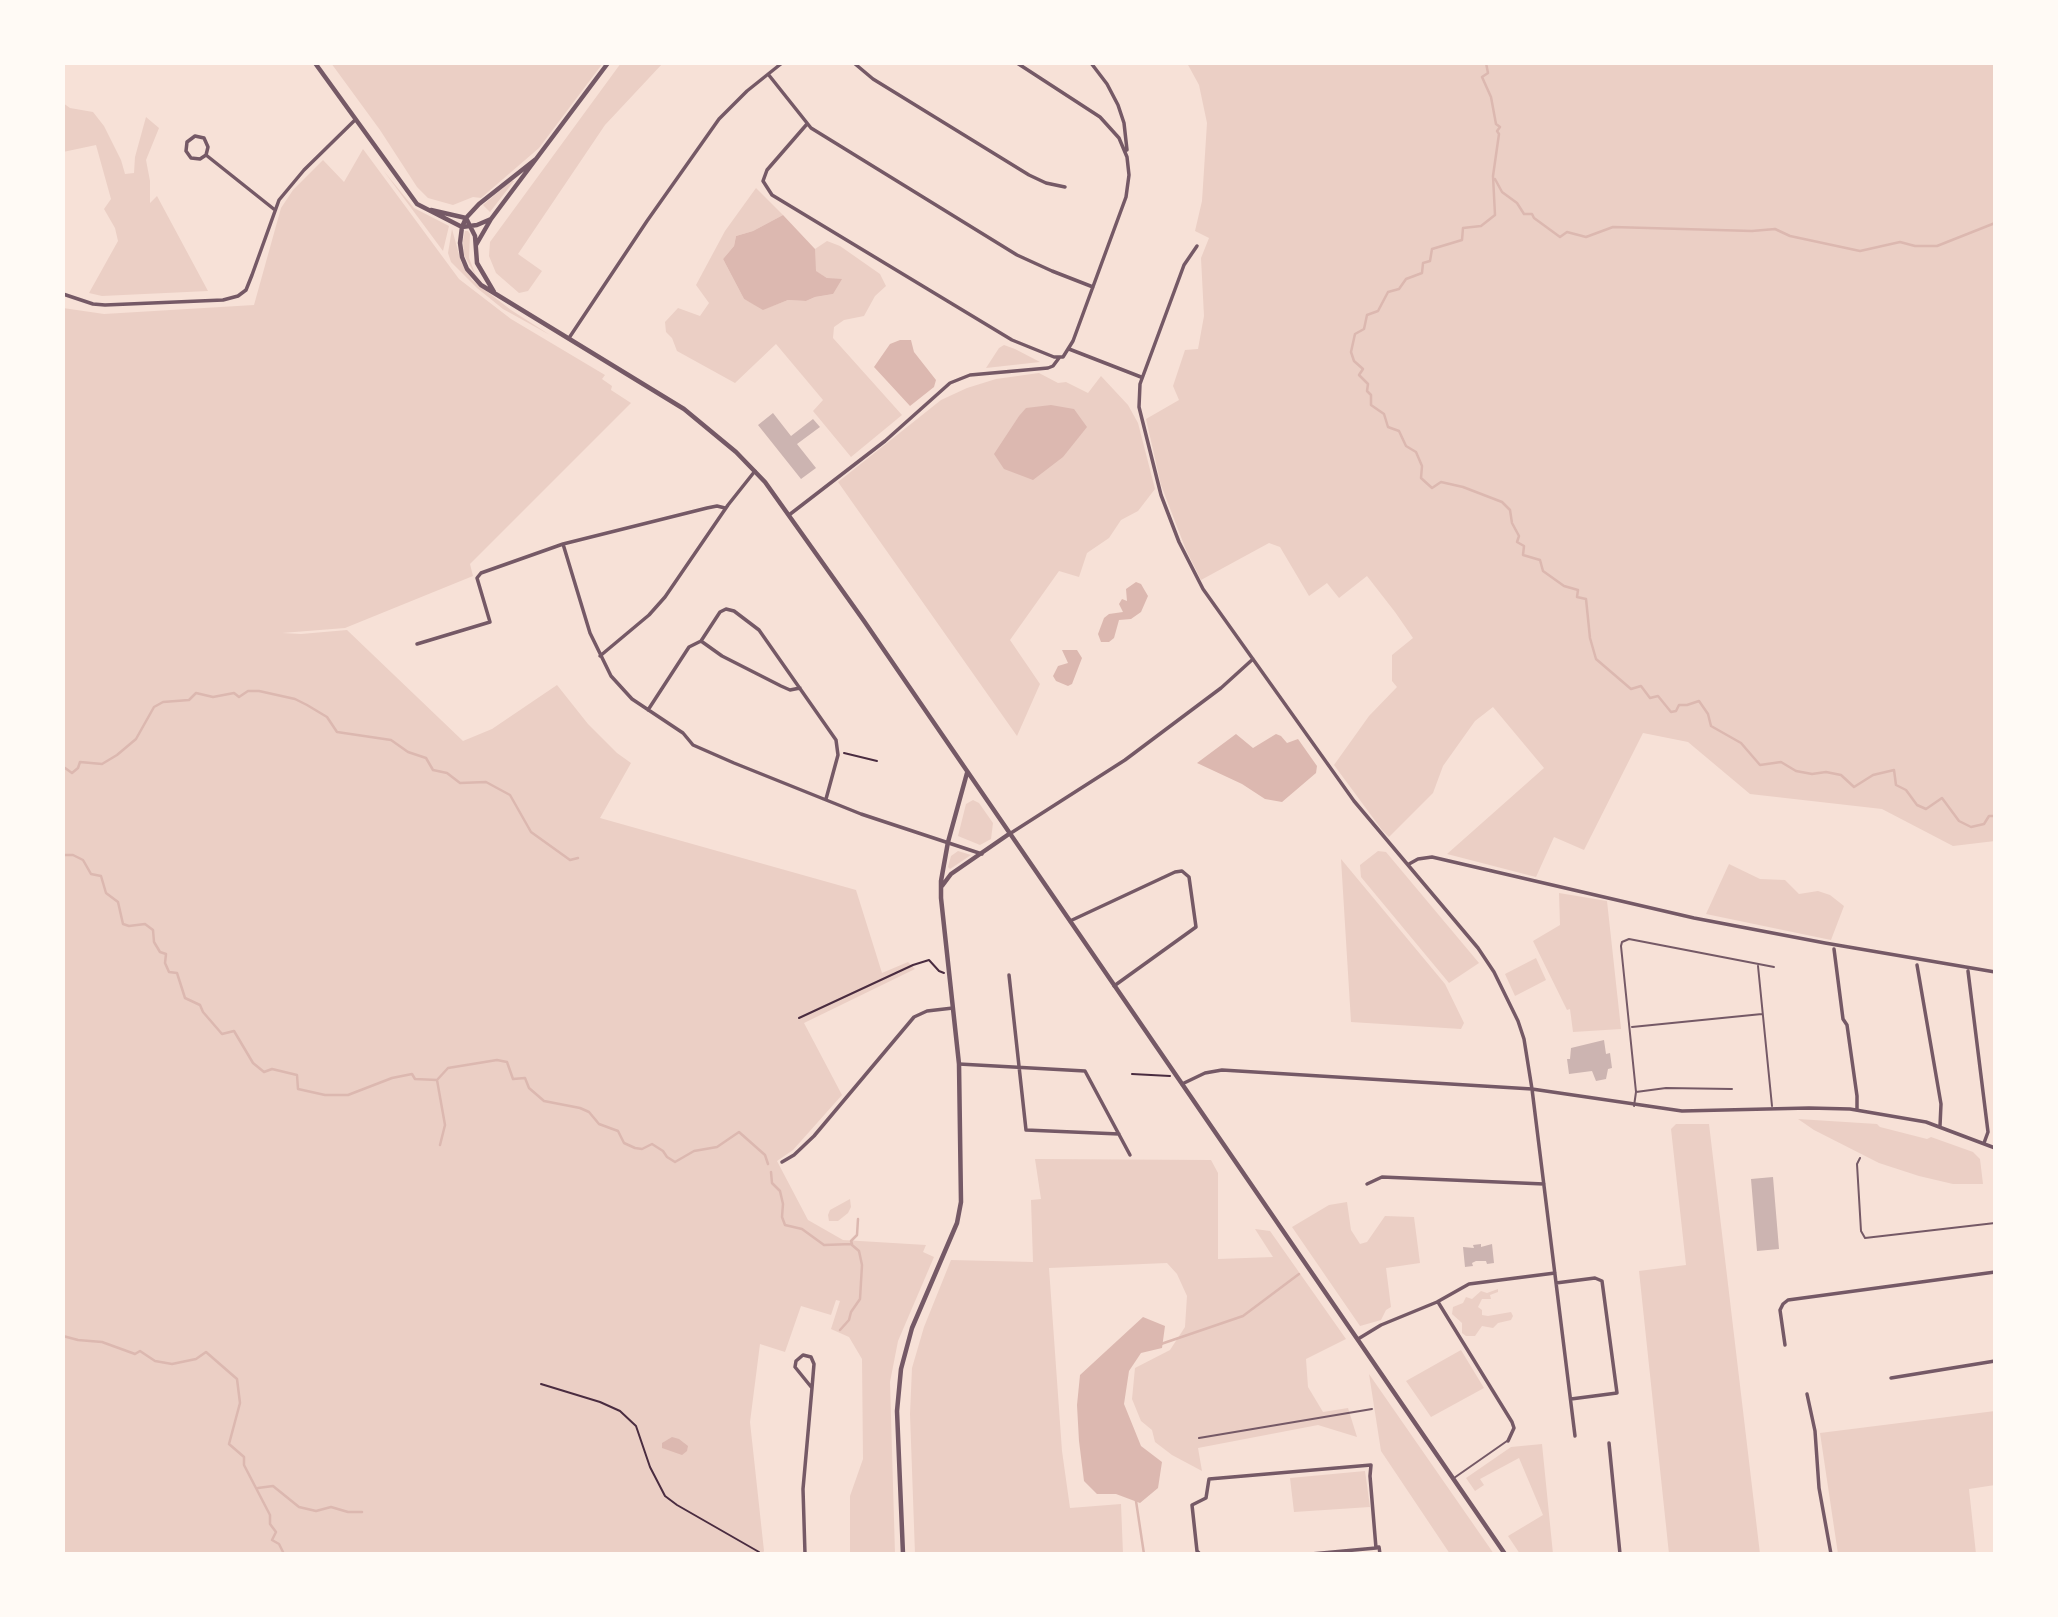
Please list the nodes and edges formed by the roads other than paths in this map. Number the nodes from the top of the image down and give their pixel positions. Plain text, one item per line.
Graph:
1 (315, 63) edge
2 (608, 63) edge
3 (782, 63) edge
4 (854, 63) edge
5 (1017, 63) edge
6 (1091, 63) edge
7 (768, 74) junction
8 (355, 120) junction
9 (807, 124) junction
10 (206, 155) junction
11 (1127, 157) junction
12 (536, 159) junction
13 (1065, 187) dead end
14 (275, 210) junction
15 (427, 210) junction
16 (491, 219) junction
17 (464, 223) junction
18 (472, 226) junction
19 (476, 245) junction
20 (1197, 246) dead end
21 (1093, 287) junction
22 (494, 292) junction
23 (63, 295) edge
24 (568, 340) junction
25 (1069, 349) junction
26 (1059, 358) junction
27 (1141, 377) junction
28 (755, 471) junction
29 (725, 508) junction
30 (789, 515) junction
31 (563, 544) junction
32 (701, 641) junction
33 (417, 644) dead end
34 (600, 656) junction
35 (1253, 659) junction
36 (800, 688) junction
37 (648, 710) junction
38 (967, 772) junction
39 (826, 799) junction
40 (1009, 834) junction
41 (948, 842) junction
42 (982, 854) junction
43 (1409, 864) junction
44 (943, 868) junction
45 (956, 870) junction
46 (941, 886) junction
47 (1070, 921) junction
48 (1833, 949) dead end
49 (1758, 965) junction
50 (1917, 965) dead end
51 (1774, 967) dead end
52 (1968, 971) dead end
53 (1995, 972) edge
54 (1009, 975) dead end
55 (1114, 986) junction
56 (953, 1008) junction
57 (1763, 1014) junction
58 (1630, 1027) junction
59 (959, 1064) junction
60 (1019, 1067) junction
61 (1182, 1084) junction
62 (1532, 1089) junction
63 (1732, 1089) dead end
64 (1636, 1092) junction
65 (1633, 1106) junction
66 (1772, 1110) junction
67 (1857, 1110) junction
68 (1940, 1126) junction
69 (1119, 1133) junction
70 (1984, 1143) junction
71 (1995, 1148) edge
72 (1130, 1155) dead end
73 (1860, 1158) dead end
74 (782, 1162) dead end
75 (1367, 1184) dead end
76 (1544, 1184) junction
77 (1995, 1223) edge
78 (1995, 1272) edge
79 (1555, 1273) junction
80 (1556, 1283) junction
81 (1437, 1302) junction
82 (1358, 1339) junction
83 (1785, 1345) dead end
84 (1995, 1361) edge
85 (1891, 1378) dead end
86 (812, 1388) junction
87 (1807, 1394) dead end
88 (1571, 1399) junction
89 (1372, 1409) dead end
90 (1575, 1436) dead end
91 (1199, 1438) dead end
92 (1508, 1441) joint
93 (1609, 1443) dead end
94 (1453, 1479) junction
95 (1376, 1548) junction
96 (806, 1554) edge
97 (903, 1554) edge
98 (1200, 1554) edge
99 (1311, 1554) edge
100 (1380, 1554) edge
101 (1505, 1554) edge
102 (1620, 1554) edge
103 (1831, 1554) edge

1 - 8 street
2 - 12 street
3 - 7 street
4 - 13 street
5 - 11 street
6 - 11 street
7 - 9 street
7 - 24 street
8 - 14 street
8 - 15 street
9 - 21 street
9 - 26 street
10 - 10 street
10 - 14 street
11 - 21 street
12 - 16 street
12 - 17 street
14 - 23 street
15 - 17 street
15 - 17 street
16 - 18 street
16 - 19 street
17 - 18 street
17 - 18 street
17 - 22 street
18 - 19 street
19 - 22 street
20 - 27 street
21 - 25 street
22 - 24 street
24 - 28 street
25 - 26 street
25 - 27 street
26 - 30 street
27 - 35 street
28 - 29 street
28 - 30 street
29 - 31 street
29 - 34 street
30 - 38 street
31 - 33 street
31 - 34 street
32 - 36 street
32 - 36 street
32 - 37 street
34 - 37 street
35 - 40 street
35 - 43 street
36 - 39 street
37 - 39 street
38 - 40 street
38 - 41 street
39 - 41 street
40 - 42 street
40 - 47 street
41 - 42 street
41 - 44 street
42 - 45 street
43 - 53 street
43 - 62 street
44 - 45 street
44 - 46 street
45 - 46 street
46 - 56 street
47 - 55 street
47 - 55 street
48 - 67 street
49 - 51 lane
49 - 57 lane
49 - 58 lane
50 - 68 street
52 - 70 street
54 - 60 street
55 - 61 street
56 - 59 street
56 - 74 street
57 - 58 lane
57 - 66 lane
58 - 64 lane
59 - 60 street
59 - 97 street
60 - 69 street
60 - 69 street
61 - 62 street
61 - 82 street
62 - 65 street
62 - 76 street
63 - 64 lane
64 - 65 lane
65 - 66 street
66 - 67 street
67 - 68 street
68 - 70 street
69 - 72 street
70 - 71 street
73 - 77 lane
75 - 76 street
76 - 79 street
78 - 83 street
79 - 80 street
79 - 81 street
80 - 88 street
80 - 88 street
81 - 82 street
81 - 92 street
82 - 94 street
84 - 85 street
86 - 86 street
86 - 96 street
87 - 103 street
88 - 90 street
89 - 91 lane
92 - 94 lane
93 - 102 street
94 - 101 street
95 - 98 street
95 - 99 street
95 - 100 street

